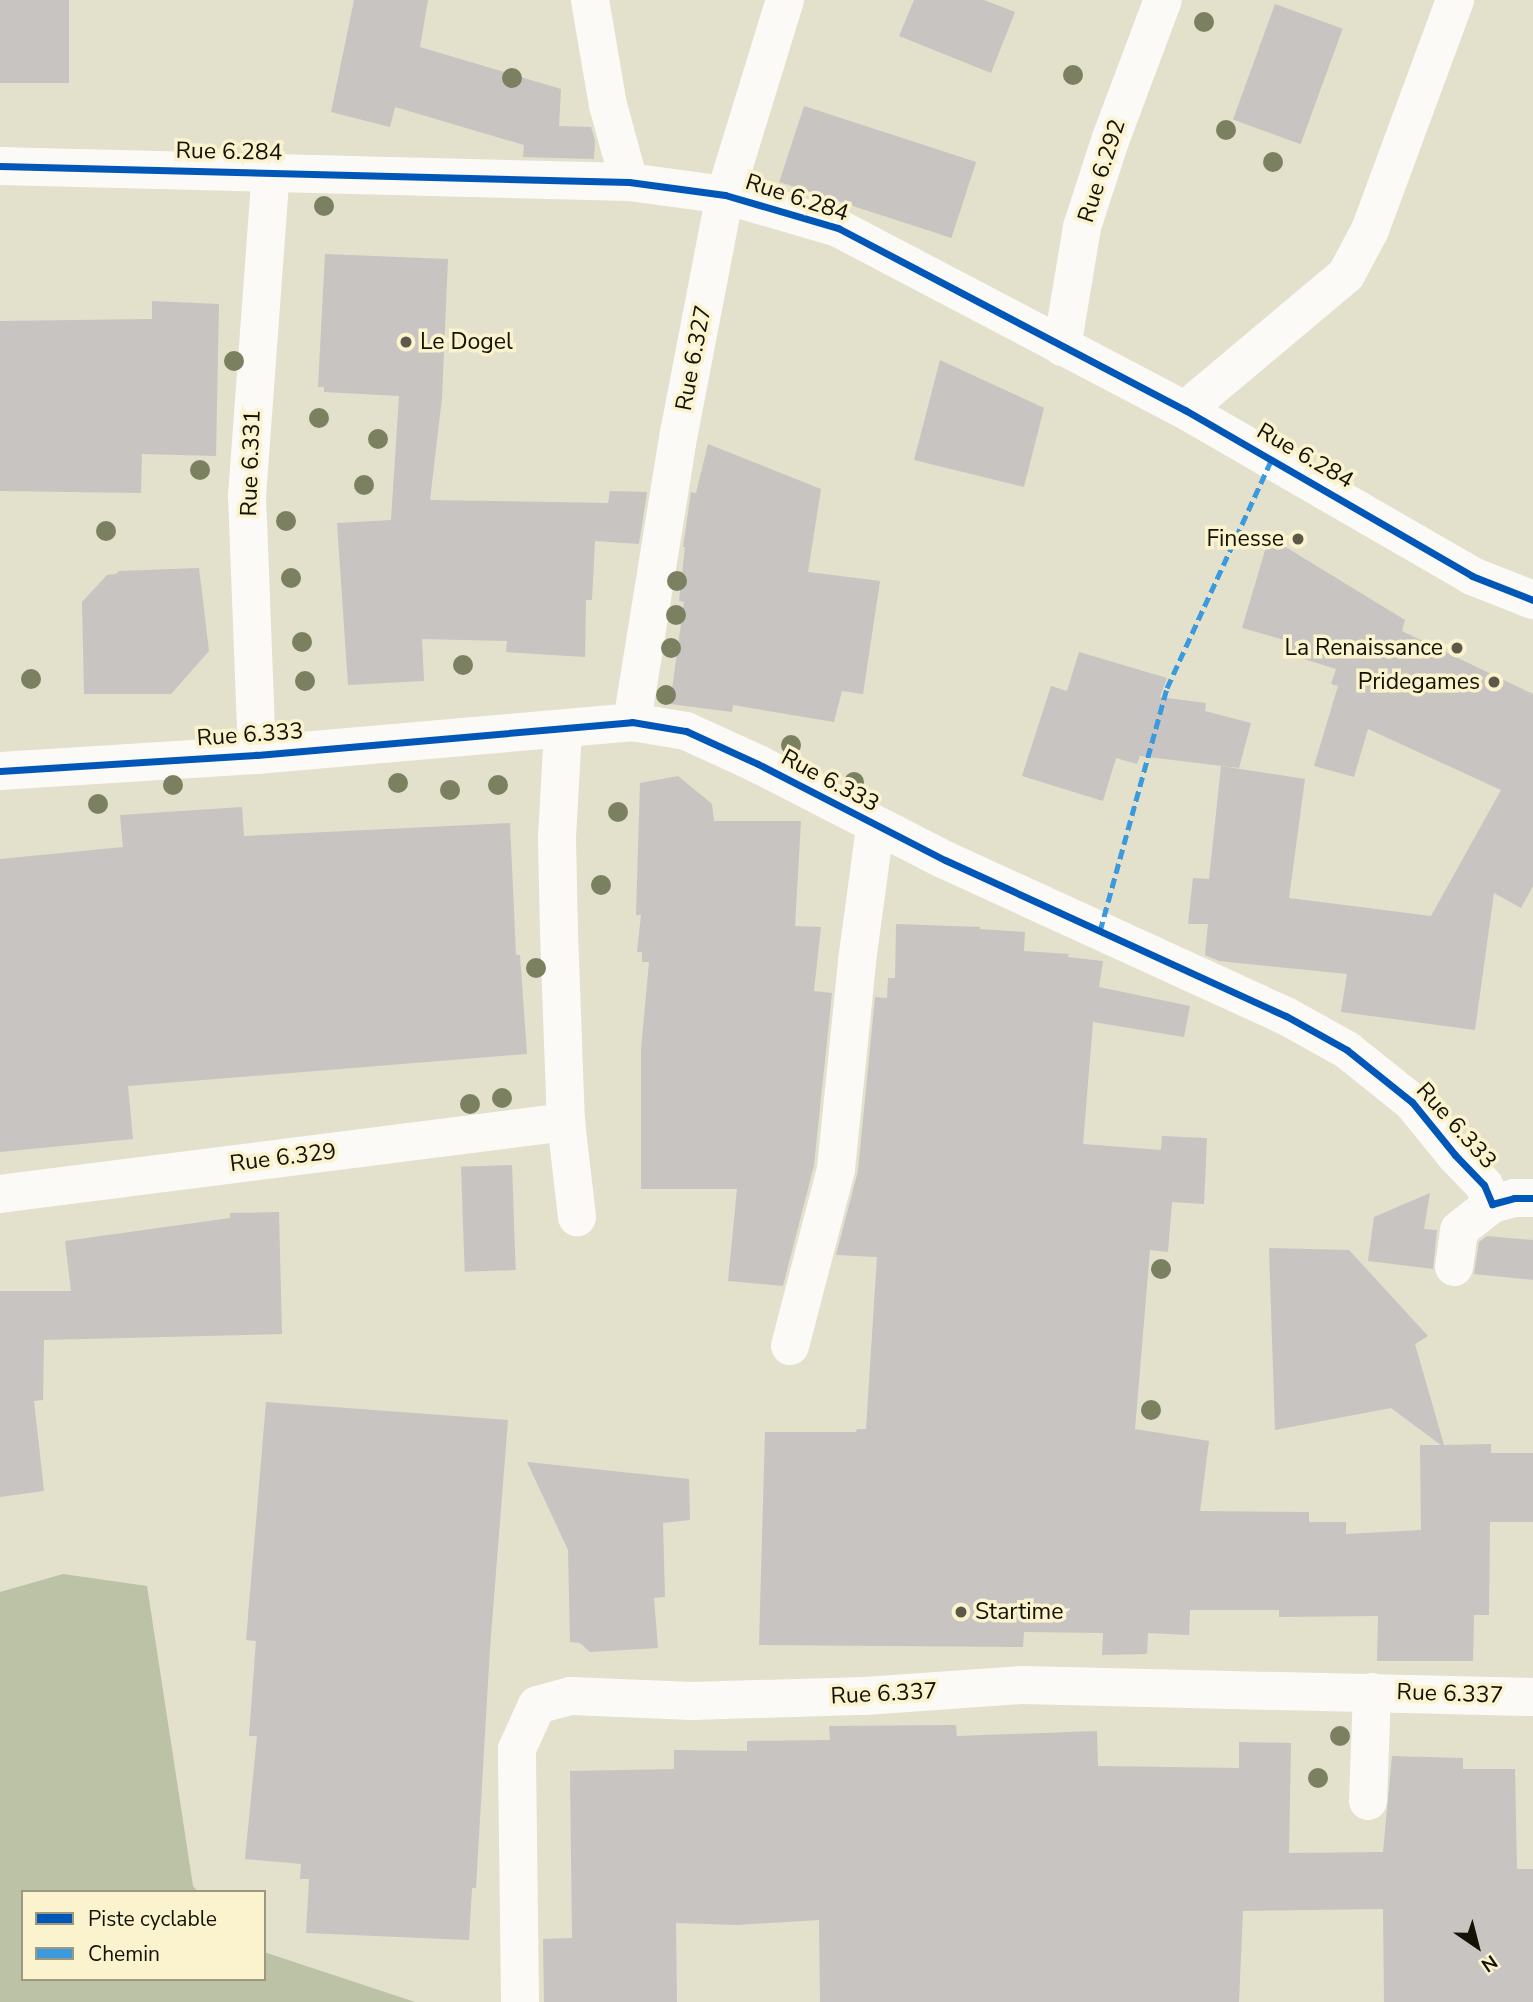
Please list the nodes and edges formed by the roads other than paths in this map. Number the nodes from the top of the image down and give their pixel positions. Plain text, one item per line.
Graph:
1 (590, 0) edge
2 (785, 0) edge
3 (1163, 0) edge
4 (1455, 0) edge
5 (0, 166) edge
6 (271, 172) junction
7 (629, 182) junction
8 (725, 195) junction
9 (1062, 347) junction
10 (1185, 410) junction
11 (1533, 600) edge
12 (632, 722) junction
13 (563, 730) junction
14 (257, 755) junction
15 (0, 771) edge
16 (875, 827) junction
17 (566, 1122) junction
18 (0, 1194) edge
19 (1533, 1198) edge
20 (1492, 1204) junction
21 (577, 1217) dead end
22 (1454, 1267) dead end
23 (790, 1346) dead end
24 (1372, 1692) junction
25 (1533, 1697) edge
26 (1368, 1801) dead end
27 (520, 2002) edge

1 - 7 street
2 - 8 street, Rue 6.327
3 - 9 street, Rue 6.292
4 - 10 street
5 - 6 street, Rue 6.284
6 - 7 street, Rue 6.284
6 - 14 street, Rue 6.331
7 - 8 street, Rue 6.284
8 - 9 street, Rue 6.284
8 - 12 street, Rue 6.327
9 - 10 street, Rue 6.284
10 - 11 street, Rue 6.284
12 - 13 street, Rue 6.333
12 - 16 street, Rue 6.333
13 - 14 street, Rue 6.333
13 - 17 street
14 - 15 street, Rue 6.333
16 - 20 street, Rue 6.333
16 - 23 street
17 - 18 street, Rue 6.329
17 - 21 street
19 - 20 street, Rue 6.333
20 - 22 street
24 - 25 street, Rue 6.337
24 - 26 street
24 - 27 street, Rue 6.337

